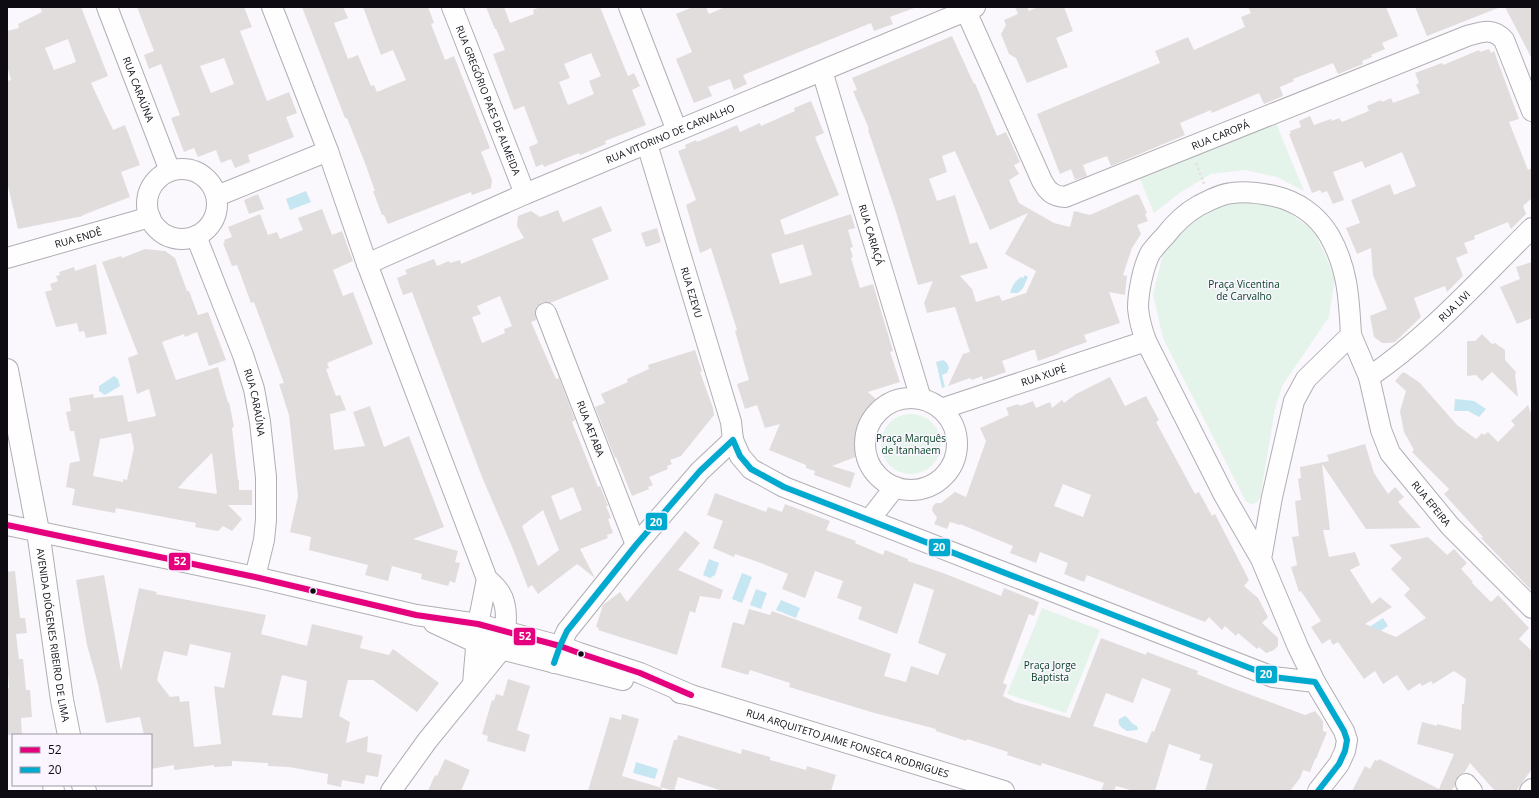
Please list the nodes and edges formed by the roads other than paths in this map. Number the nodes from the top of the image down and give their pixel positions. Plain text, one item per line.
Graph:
1 (107, 7) edge
2 (272, 7) edge
3 (452, 7) edge
4 (629, 7) edge
5 (971, 9) edge
6 (822, 70) junction
7 (1532, 111) edge
8 (677, 131) junction
9 (647, 144) junction
10 (328, 151) junction
11 (170, 171) junction
12 (526, 194) junction
13 (217, 196) junction
14 (150, 217) junction
15 (1532, 228) edge
16 (196, 236) junction
17 (7, 258) edge
18 (367, 264) junction
19 (546, 313) dead end
20 (1351, 335) junction
21 (1146, 341) junction
22 (7, 370) edge
23 (1369, 377) junction
24 (921, 399) junction
25 (941, 408) junction
26 (733, 440) junction
27 (895, 487) junction
28 (870, 519) junction
29 (7, 525) edge
30 (38, 531) junction
31 (636, 546) junction
32 (1261, 559) junction
33 (255, 577) junction
34 (487, 579) junction
35 (1532, 608) edge
36 (416, 615) junction
37 (478, 624) junction
38 (503, 641) junction
39 (477, 643) junction
40 (557, 655) junction
41 (1315, 682) junction
42 (473, 684) junction
43 (69, 734) edge
44 (398, 786) edge
45 (1004, 791) edge
46 (1318, 791) edge

1 - 11 street, RUA CARAÚNA
2 - 10 street
3 - 12 street, RUA GREGÓRIO PAES DE ALMEIDA
4 - 8 street
5 - 6 street, RUA VITORINO DE CARVALHO
5 - 7 street, RUA CAROPÁ
6 - 8 street, RUA VITORINO DE CARVALHO
6 - 24 street, RUA CARIAÇÁ
8 - 9 street, RUA VITORINO DE CARVALHO
9 - 12 street, RUA VITORINO DE CARVALHO
9 - 26 street, RUA EZEVU
10 - 13 street
10 - 18 street
11 - 13 street
11 - 14 street
12 - 18 street, RUA VITORINO DE CARVALHO
13 - 16 street
14 - 16 street
14 - 17 street, RUA ENDÊ
15 - 23 street, RUA LIVI
16 - 33 street, RUA CARAÚNA
18 - 34 street
19 - 31 street, RUA AETABA
20 - 21 street
20 - 23 street, RUA EPEIRA
20 - 32 street
21 - 25 street, RUA XUPÉ
21 - 32 street
22 - 30 main road, AVENIDA DIÓGENES RIBEIRO DE LIMA
23 - 35 street, RUA EPEIRA
24 - 25 street
24 - 27 street
25 - 27 street
26 - 28 street, RUA EZEVU
26 - 31 street
27 - 28 street
28 - 41 street, RUA EZEVU
29 - 30 street, RUA ARQUITETO JAIME FONSECA RODRIGUES
30 - 33 street, RUA ARQUITETO JAIME FONSECA RODRIGUES
30 - 43 main road, AVENIDA DIÓGENES RIBEIRO DE LIMA
31 - 40 street
32 - 41 street
33 - 36 street, RUA ARQUITETO JAIME FONSECA RODRIGUES
34 - 37 street
34 - 38 street
36 - 37 street, RUA ARQUITETO JAIME FONSECA RODRIGUES
36 - 39 street, RUA ARQUITETO JAIME FONSECA RODRIGUES
37 - 38 street, RUA ARQUITETO JAIME FONSECA RODRIGUES
37 - 39 street
38 - 39 street, RUA ARQUITETO JAIME FONSECA RODRIGUES
38 - 40 street, RUA ARQUITETO JAIME FONSECA RODRIGUES
38 - 42 street
39 - 42 street
40 - 45 street, RUA ARQUITETO JAIME FONSECA RODRIGUES
41 - 46 street
42 - 44 street

